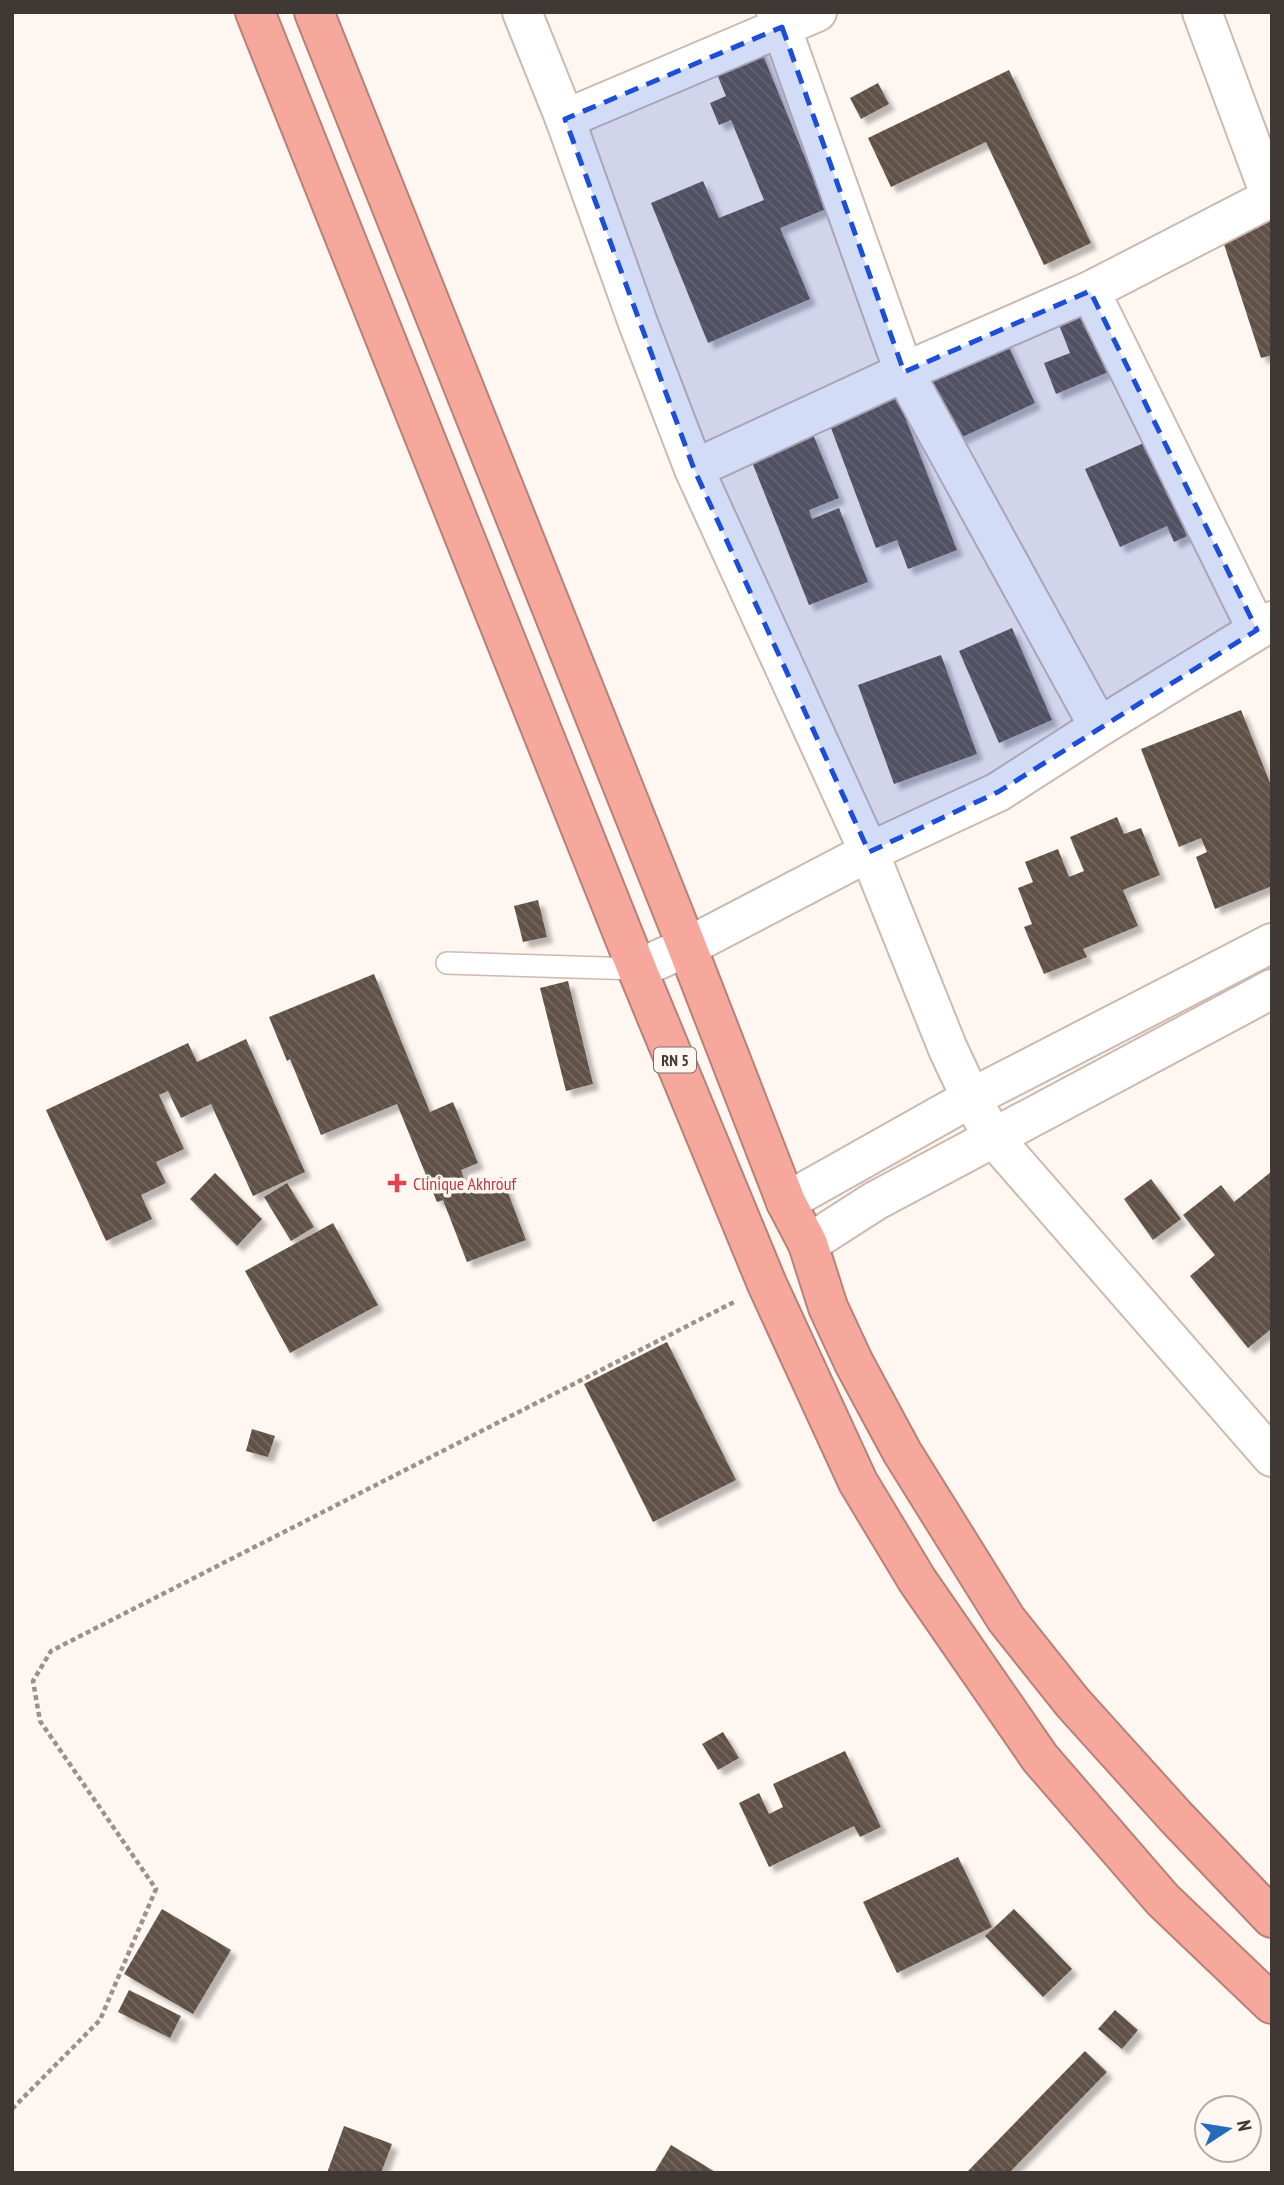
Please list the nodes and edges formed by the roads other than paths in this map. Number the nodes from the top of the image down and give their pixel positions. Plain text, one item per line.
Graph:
1 (255, 12) edge
2 (314, 12) edge
3 (522, 12) edge
4 (817, 12) edge
5 (1202, 12) edge
6 (779, 20) edge
7 (565, 119) junction
8 (1271, 198) edge
9 (1090, 292) junction
10 (904, 372) junction
11 (694, 469) junction
12 (1264, 626) edge
13 (1099, 727) junction
14 (869, 852) junction
15 (1272, 943) edge
16 (687, 947) junction
17 (447, 963) dead end
18 (637, 968) junction
19 (1272, 989) edge
20 (971, 1098) junction
21 (993, 1136) junction
22 (786, 1202) junction
23 (808, 1244) junction
24 (1272, 1457) edge
25 (1272, 1918) edge
26 (1272, 2004) edge

1 - 18 highway, RN 5
2 - 16 highway
3 - 7 street
4 - 6 street
5 - 8 street
6 - 7 street
6 - 10 street
7 - 11 street
8 - 9 street
9 - 10 street
9 - 12 street
10 - 11 street
10 - 13 street
11 - 14 street
12 - 13 street
13 - 14 street
14 - 16 street
14 - 20 street
15 - 20 street
16 - 18 street
16 - 22 highway
17 - 18 lane
18 - 26 highway, RN 5
19 - 21 street
20 - 21 street
20 - 22 street
21 - 23 street
21 - 24 street
22 - 23 highway
23 - 25 highway

